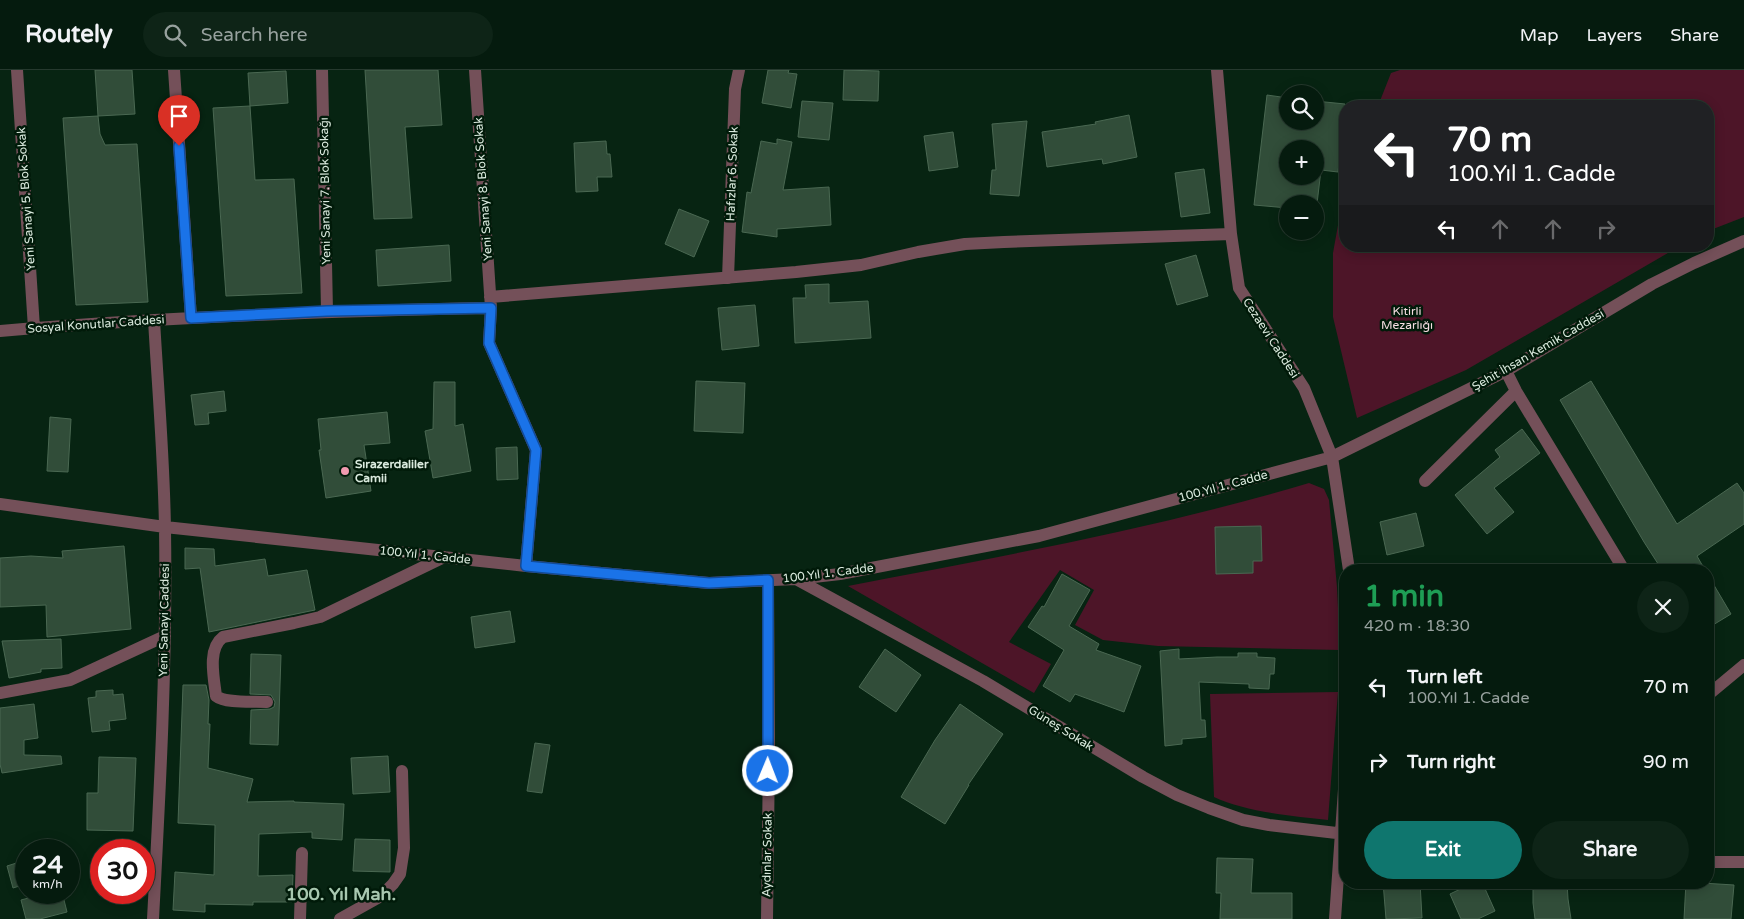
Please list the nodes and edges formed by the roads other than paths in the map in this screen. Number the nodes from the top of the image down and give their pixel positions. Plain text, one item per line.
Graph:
1 (17, 70) edge
2 (174, 70) edge
3 (322, 70) edge
4 (475, 70) edge
5 (739, 70) edge
6 (1217, 70) edge
7 (1231, 234) junction
8 (1744, 241) edge
9 (728, 278) junction
10 (490, 302) junction
11 (327, 311) junction
12 (191, 318) junction
13 (154, 320) junction
14 (34, 328) junction
15 (0, 331) edge
16 (1506, 371) junction
17 (1516, 391) junction
18 (1332, 457) junction
19 (1425, 481) dead end
20 (0, 504) edge
21 (165, 527) junction
22 (445, 557) junction
23 (1348, 564) edge
24 (1620, 564) edge
25 (526, 566) junction
26 (796, 579) junction
27 (768, 580) junction
28 (165, 636) junction
29 (1744, 665) edge
30 (1714, 690) edge
31 (0, 693) edge
32 (267, 702) dead end
33 (402, 771) dead end
34 (1339, 834) edge
35 (302, 853) dead end
36 (1714, 862) edge
37 (1744, 862) edge
38 (1339, 883) edge
39 (153, 919) edge
40 (300, 919) edge
41 (340, 919) edge
42 (767, 919) edge
43 (1336, 919) edge

1 - 14 street, Yeni Sanayi 5. Blok Sokak
2 - 12 street
3 - 11 street, Yeni Sanayi 7. Blok Sokağı
4 - 10 street, Yeni Sanayi 8. Blok Sokak
5 - 9 street, Hafızlar 6. Sokak
6 - 7 street, Cezaevi Caddesi
7 - 9 street, Sosyal Konutlar Caddesi
7 - 18 street, Cezaevi Caddesi
8 - 16 street, Şehit İhsan Kemik Caddesi
9 - 10 street, Sosyal Konutlar Caddesi
10 - 11 street, Sosyal Konutlar Caddesi
10 - 25 street, Yeni Sanayi 8. Blok Sokak
11 - 12 street, Sosyal Konutlar Caddesi
12 - 13 street, Sosyal Konutlar Caddesi
13 - 14 street, Sosyal Konutlar Caddesi
13 - 21 street, Yeni Sanayi Caddesi
14 - 15 street, Sosyal Konutlar Caddesi
16 - 17 street
16 - 18 street, Şehit İhsan Kemik Caddesi
17 - 19 street
17 - 24 street
18 - 23 street, Cezaevi Caddesi
18 - 26 street, 100.Yıl 1. Cadde
20 - 21 street, 100.Yıl 1. Cadde
21 - 22 street, 100.Yıl 1. Cadde
21 - 28 street, Yeni Sanayi Caddesi
22 - 25 street, 100.Yıl 1. Cadde
22 - 32 street
25 - 27 street, 100.Yıl 1. Cadde
26 - 27 street, 100.Yıl 1. Cadde
26 - 34 street, Güneş Sokak
27 - 42 street, Aydınlar Sokak
28 - 31 street
28 - 39 street, Yeni Sanayi Caddesi
29 - 30 street
33 - 41 street
35 - 40 street
36 - 37 street
38 - 43 street

